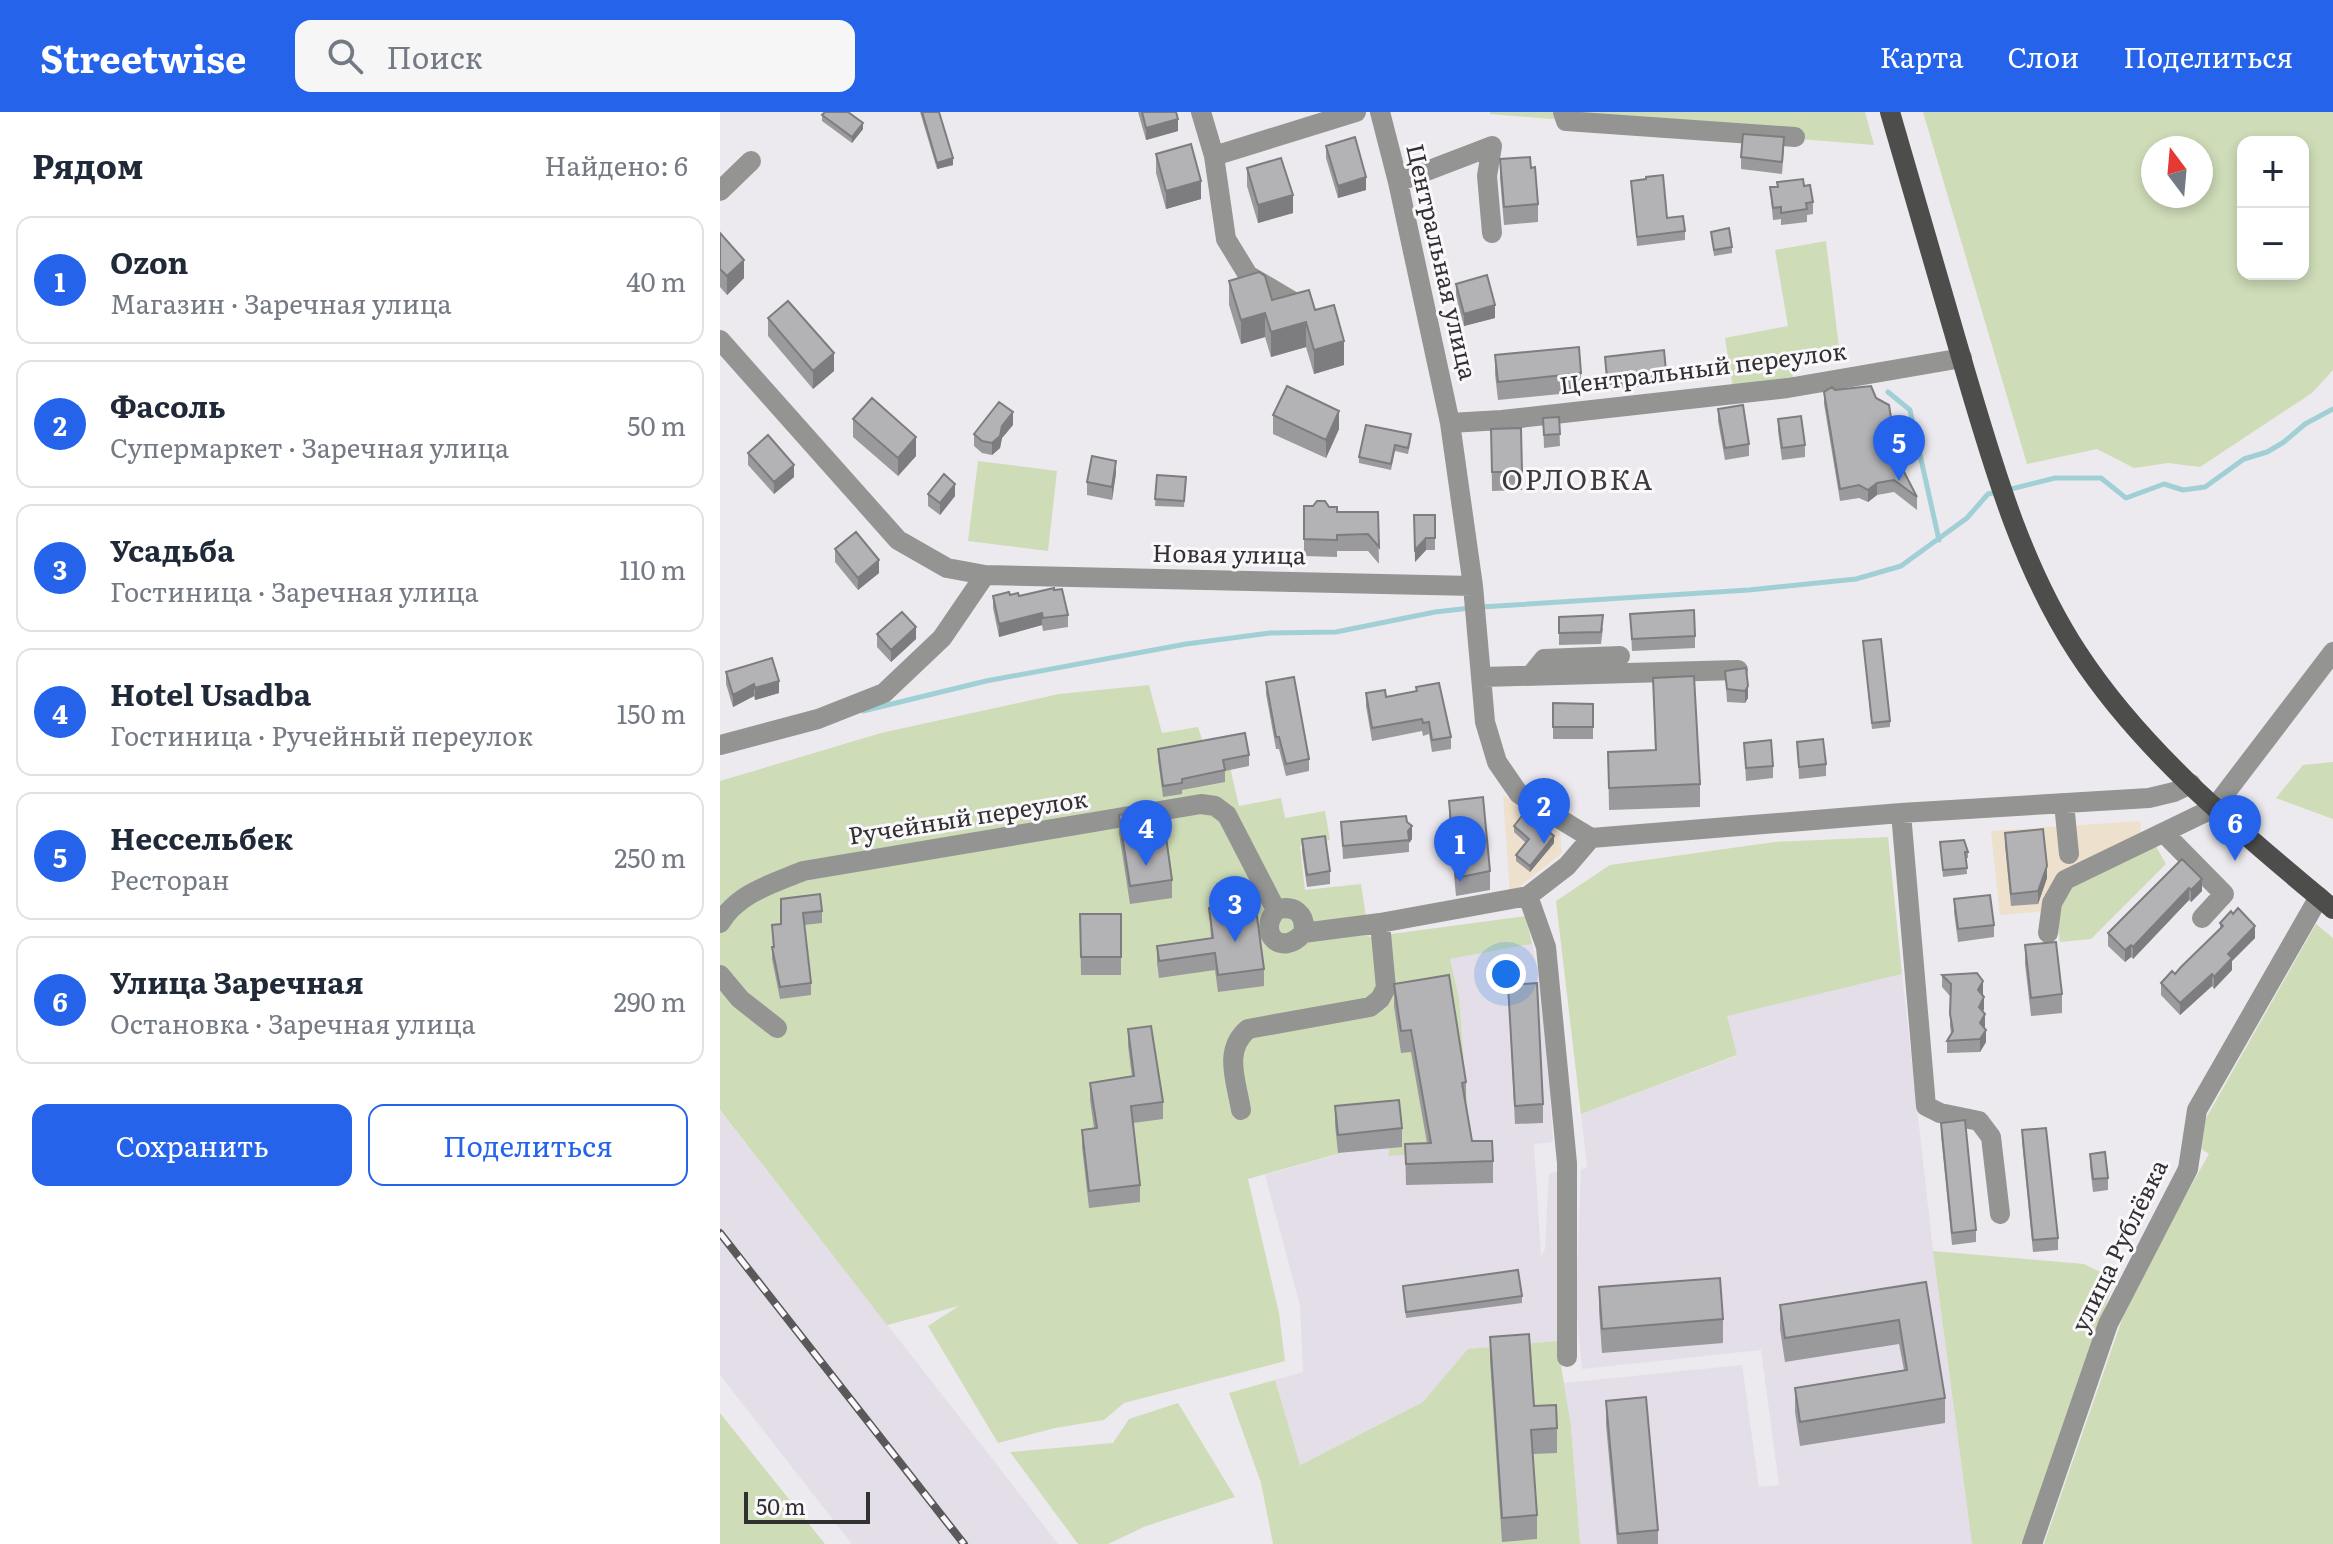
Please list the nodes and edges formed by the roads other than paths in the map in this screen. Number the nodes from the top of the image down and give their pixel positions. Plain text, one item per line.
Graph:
1 (1201, 112) edge
2 (1356, 112) edge
3 (1380, 112) edge
4 (1563, 112) edge
5 (1890, 112) edge
6 (1795, 137) dead end
7 (1214, 156) junction
8 (751, 161) dead end
9 (1398, 182) junction
10 (720, 191) edge
11 (1492, 233) dead end
12 (1299, 305) edge
13 (720, 340) edge
14 (1962, 358) junction
15 (1450, 423) junction
16 (985, 575) junction
17 (1473, 586) junction
18 (2333, 652) edge
19 (1620, 656) dead end
20 (1738, 670) edge
21 (1531, 675) junction
22 (1483, 677) junction
23 (720, 745) edge
24 (2191, 784) junction
25 (2064, 803) junction
26 (2214, 808) junction
27 (1901, 813) junction
28 (2165, 834) junction
29 (1591, 838) junction
30 (2069, 854) dead end
31 (1528, 896) junction
32 (2326, 903) edge
33 (1276, 910) junction
34 (2202, 918) dead end
35 (720, 923) edge
36 (1380, 923) junction
37 (1303, 933) junction
38 (2048, 933) dead end
39 (720, 975) edge
40 (777, 1028) dead end
41 (1241, 1110) dead end
42 (2000, 1214) dead end
43 (1567, 1357) dead end
44 (2032, 1544) edge

1 - 7 street
2 - 7 street
3 - 9 street, Центральная улица
4 - 6 street
5 - 14 main road
7 - 12 street
8 - 10 street
9 - 11 street
9 - 15 street, Центральная улица
13 - 16 street, Новая улица
14 - 15 street, Центральный переулок
14 - 24 main road
15 - 17 street, Центральная улица
16 - 17 street, Новая улица
16 - 23 street
17 - 22 street, Центральная улица
18 - 26 street
19 - 21 street
20 - 21 street
21 - 22 street
22 - 29 street, Центральная улица
24 - 25 street
24 - 26 main road
25 - 27 street
25 - 30 street
26 - 28 street
26 - 32 main road
27 - 29 street
27 - 42 street
28 - 34 street
28 - 38 street
29 - 31 street
31 - 36 street
31 - 43 street
32 - 44 street, улица Рублёвка
33 - 35 street, Ручейный переулок
33 - 37 street
33 - 37 street
36 - 37 street
36 - 41 street
39 - 40 street

